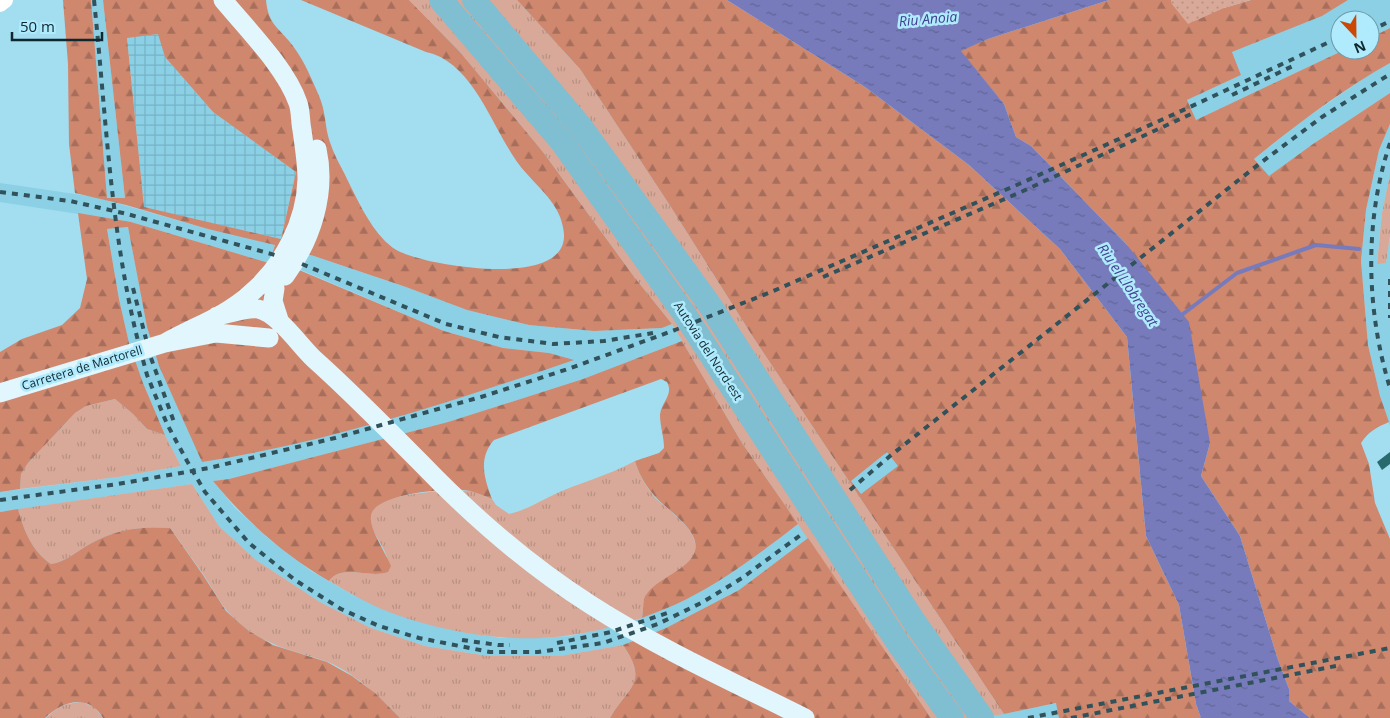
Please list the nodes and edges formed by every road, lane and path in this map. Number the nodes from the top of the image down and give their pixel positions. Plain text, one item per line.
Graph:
1 (6, 0) edge
2 (223, 0) edge
3 (441, 0) edge
4 (474, 0) edge
5 (0, 4) edge
6 (299, 105) junction
7 (299, 221) junction
8 (275, 288) junction
9 (251, 309) junction
10 (217, 316) junction
11 (275, 330) junction
12 (207, 334) junction
13 (165, 342) junction
14 (0, 393) edge
15 (980, 716) edge
16 (805, 718) edge
17 (952, 718) edge

1 - 5 street
2 - 6 main road
3 - 17 highway, Autovia del Nord-est
4 - 15 highway, Autovia del Nord-est
6 - 7 main road
6 - 8 main road
7 - 9 main road
7 - 10 main road
8 - 9 main road
8 - 11 main road
9 - 10 main road
9 - 11 main road
9 - 12 main road
10 - 13 main road
11 - 12 main road
11 - 16 main road
12 - 13 main road
13 - 14 main road, Carretera de Martorell

